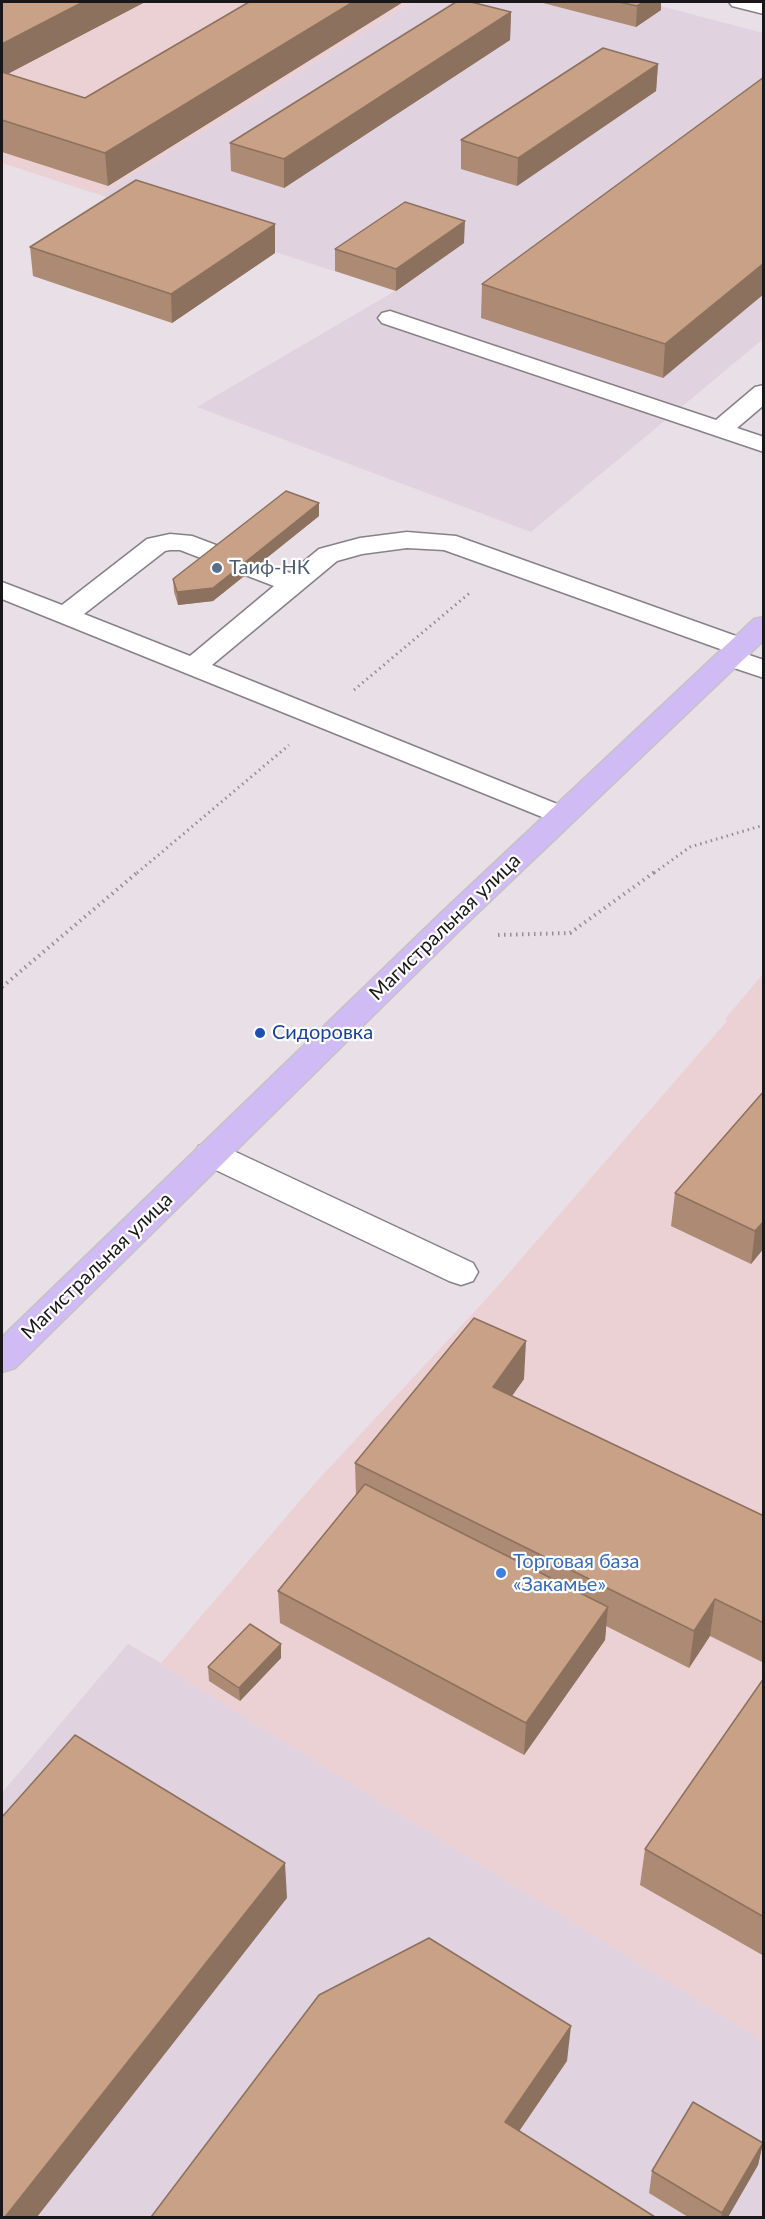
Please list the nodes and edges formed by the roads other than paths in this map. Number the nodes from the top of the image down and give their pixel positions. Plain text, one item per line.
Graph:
1 (739, 2) edge
2 (764, 8) edge
3 (390, 318) dead end
4 (764, 392) edge
5 (719, 430) junction
6 (764, 445) edge
7 (293, 584) junction
8 (2, 590) edge
9 (64, 616) junction
10 (764, 625) edge
11 (735, 652) junction
12 (193, 667) junction
13 (764, 670) edge
14 (562, 816) junction
15 (211, 1154) junction
16 (461, 1272) dead end
17 (2, 1358) edge

1 - 2 street
3 - 5 street
4 - 5 street
5 - 6 street
7 - 9 street
7 - 11 street
7 - 12 street
8 - 9 street
9 - 12 street
10 - 11 main road, Магистральная улица
11 - 13 street
11 - 14 main road, Магистральная улица
12 - 14 street
14 - 15 main road, Магистральная улица
15 - 16 street
15 - 17 main road, Магистральная улица

